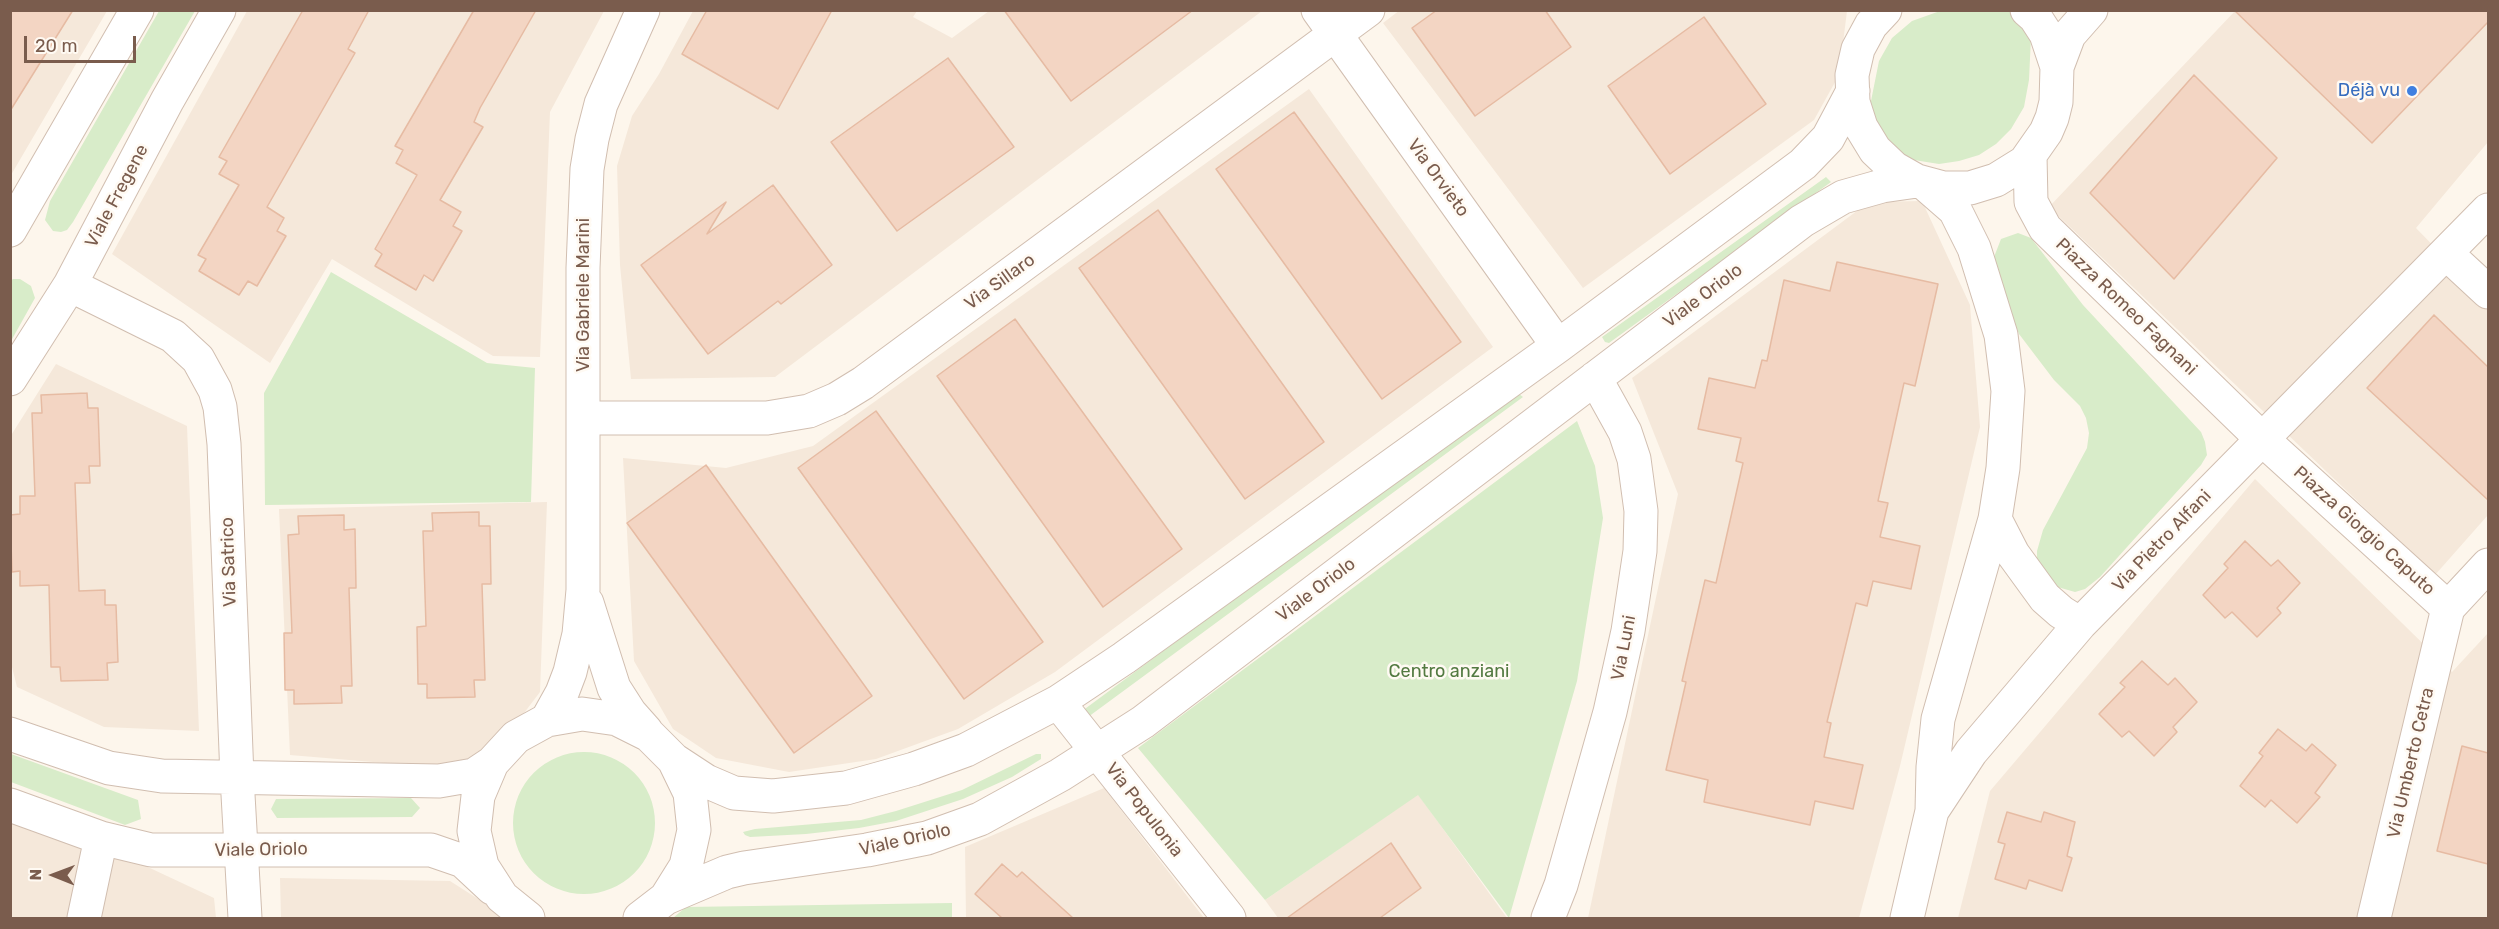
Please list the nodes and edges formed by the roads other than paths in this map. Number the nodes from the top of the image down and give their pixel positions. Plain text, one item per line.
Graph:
1 (137, 10) edge
2 (219, 10) edge
3 (643, 10) edge
4 (1368, 10) edge
5 (2027, 10) edge
6 (2091, 10) edge
7 (1876, 15) edge
8 (1327, 22) edge
9 (2058, 67) junction
10 (1853, 91) junction
11 (2030, 156) junction
12 (1921, 182) junction
13 (2488, 210) edge
14 (10, 230) edge
15 (2447, 254) junction
16 (70, 285) junction
17 (2488, 292) edge
18 (1558, 346) junction
19 (1595, 378) junction
20 (10, 379) edge
21 (584, 418) junction
22 (2262, 439) junction
23 (1995, 519) junction
24 (2488, 565) edge
25 (583, 590) junction
26 (2448, 608) junction
27 (2080, 624) junction
28 (1058, 702) junction
29 (547, 720) junction
30 (10, 734) edge
31 (649, 735) junction
32 (1098, 752) junction
33 (674, 760) junction
34 (492, 763) junction
35 (237, 777) junction
36 (10, 805) edge
37 (1932, 811) junction
38 (101, 838) junction
39 (241, 851) junction
40 (502, 897) junction
41 (666, 898) junction
42 (84, 918) edge
43 (245, 918) edge
44 (528, 918) edge
45 (640, 918) edge
46 (1229, 918) edge
47 (1548, 918) edge
48 (1907, 918) edge
49 (2374, 918) edge

1 - 14 street
2 - 16 street, Viale Fregene
3 - 21 street, Via Gabriele Marini
4 - 8 street, Via Sillaro
5 - 9 street
6 - 9 street
7 - 10 street
8 - 18 street, Via Orvieto
8 - 21 street, Via Sillaro
9 - 11 street
10 - 12 street
10 - 18 street
11 - 12 street
11 - 22 street, Piazza Romeo Fagnani
12 - 19 street, Viale Oriolo
12 - 23 street
13 - 15 street, Via Pietro Alfani
15 - 17 street
15 - 22 street, Via Pietro Alfani
16 - 20 street, Viale Fregene
16 - 35 street, Via Satrico
18 - 28 street
19 - 32 street, Viale Oriolo
19 - 47 street, Via Luni
21 - 25 street, Via Gabriele Marini
22 - 26 street, Piazza Giorgio Caputo
22 - 27 street, Via Pietro Alfani
23 - 27 street
23 - 37 street
24 - 26 street, Piazza Giorgio Caputo
25 - 29 street, Via Gabriele Marini
25 - 31 street, Via Gabriele Marini
26 - 49 street, Via Umberto Cetra
27 - 37 street, Via Pietro Alfani
28 - 32 street, Via Populonia
28 - 33 street
29 - 31 street
29 - 34 street
30 - 35 street
31 - 33 street
32 - 41 street, Viale Oriolo
32 - 46 street, Via Populonia
33 - 41 street
34 - 35 street
34 - 40 street
35 - 39 street, Via Satrico
36 - 38 street, Viale Oriolo
37 - 48 street, Via Pietro Alfani
38 - 39 street, Viale Oriolo
38 - 42 street
39 - 40 street, Viale Oriolo
39 - 43 street, Via Satrico
40 - 44 street
41 - 45 street

